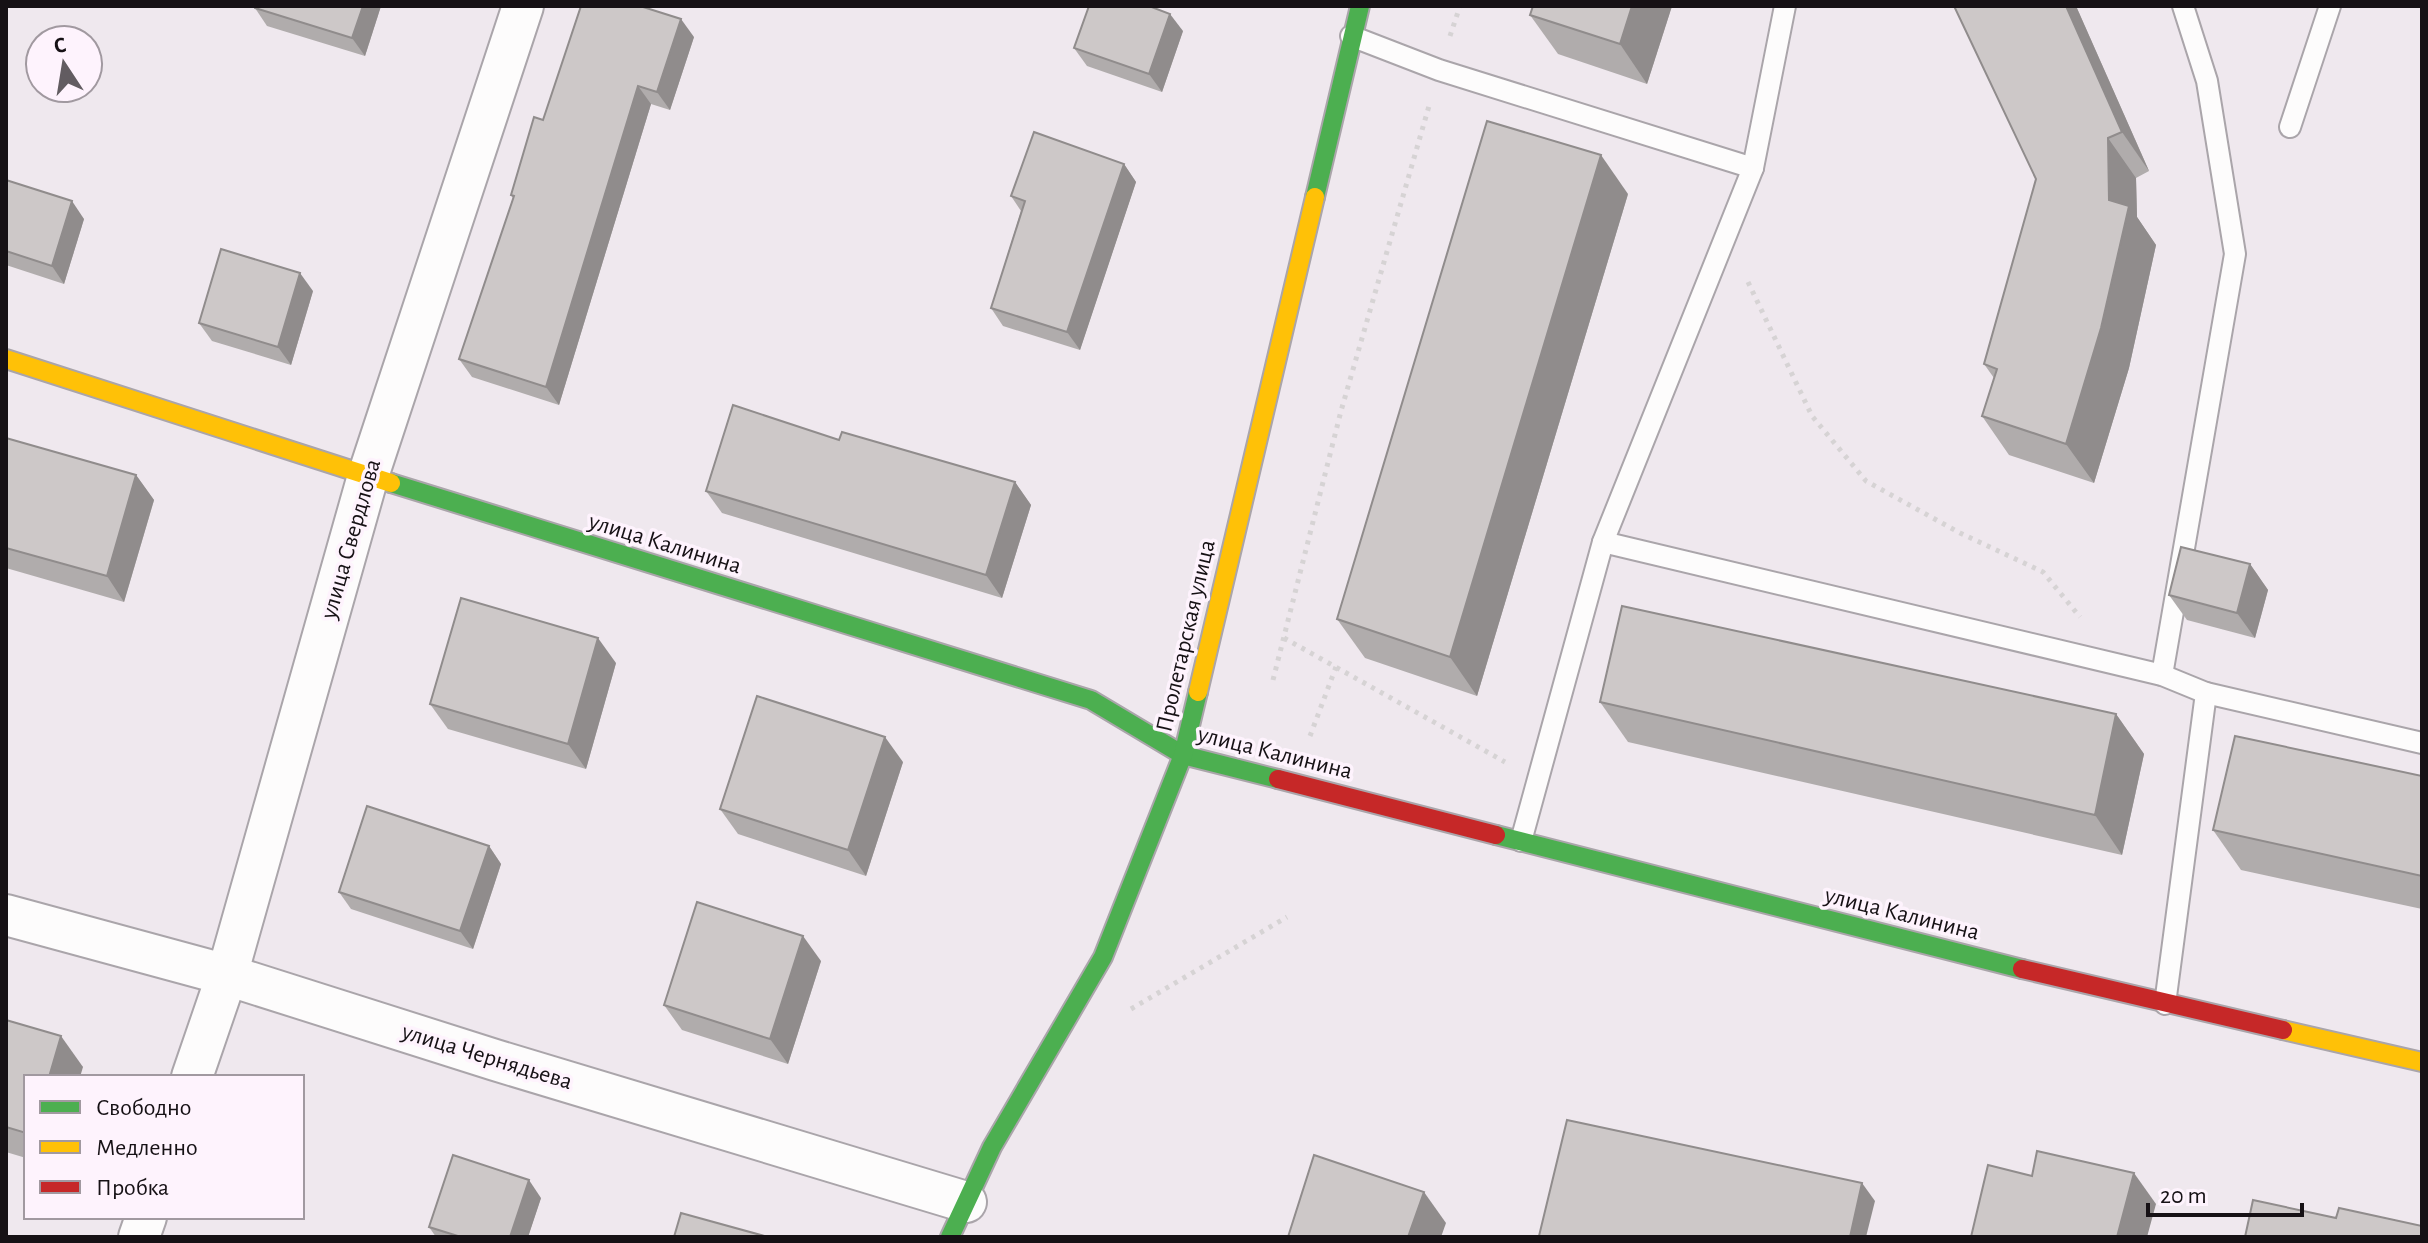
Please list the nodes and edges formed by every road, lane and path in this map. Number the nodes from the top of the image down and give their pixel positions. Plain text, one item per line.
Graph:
1 (523, 6) edge
2 (1360, 6) edge
3 (1460, 6) edge
4 (1785, 6) edge
5 (2183, 6) edge
6 (2330, 6) edge
7 (1351, 36) junction
8 (1439, 70) junction
9 (2290, 127) dead end
10 (1753, 168) junction
11 (1725, 239) junction
12 (6, 359) edge
13 (368, 476) junction
14 (1603, 542) junction
15 (1284, 638) junction
16 (2119, 665) junction
17 (1336, 667) junction
18 (2162, 675) junction
19 (1273, 680) dead end
20 (2206, 693) junction
21 (2422, 743) edge
22 (1183, 755) junction
23 (1538, 780) junction
24 (1292, 782) junction
25 (1521, 841) junction
26 (6, 915) edge
27 (1287, 917) dead end
28 (227, 975) junction
29 (2165, 1004) junction
30 (1123, 1014) dead end
31 (2422, 1062) edge
32 (193, 1075) edge
33 (958, 1220) edge

1 - 13 street, улица Свердлова
2 - 7 street, Пролетарская улица
3 - 8 path
4 - 10 lane
5 - 18 lane
6 - 9 lane
7 - 8 lane
7 - 22 street, Пролетарская улица
8 - 10 lane
8 - 15 path
10 - 11 lane
11 - 14 lane
11 - 16 path
12 - 13 street, улица Калинина
13 - 22 street, улица Калинина
13 - 28 street, улица Свердлова
14 - 16 lane
14 - 23 lane
15 - 17 path
15 - 19 path
16 - 18 lane
17 - 23 path
17 - 24 path
18 - 20 lane
20 - 21 lane
20 - 29 lane
22 - 24 street, улица Калинина
22 - 33 street, Пролетарская улица
23 - 25 lane
24 - 25 street, улица Калинина
25 - 29 street, улица Калинина
26 - 28 street, улица Чернядьева
27 - 30 path
28 - 32 street, улица Свердлова
28 - 33 street, улица Чернядьева
29 - 31 street, улица Калинина

